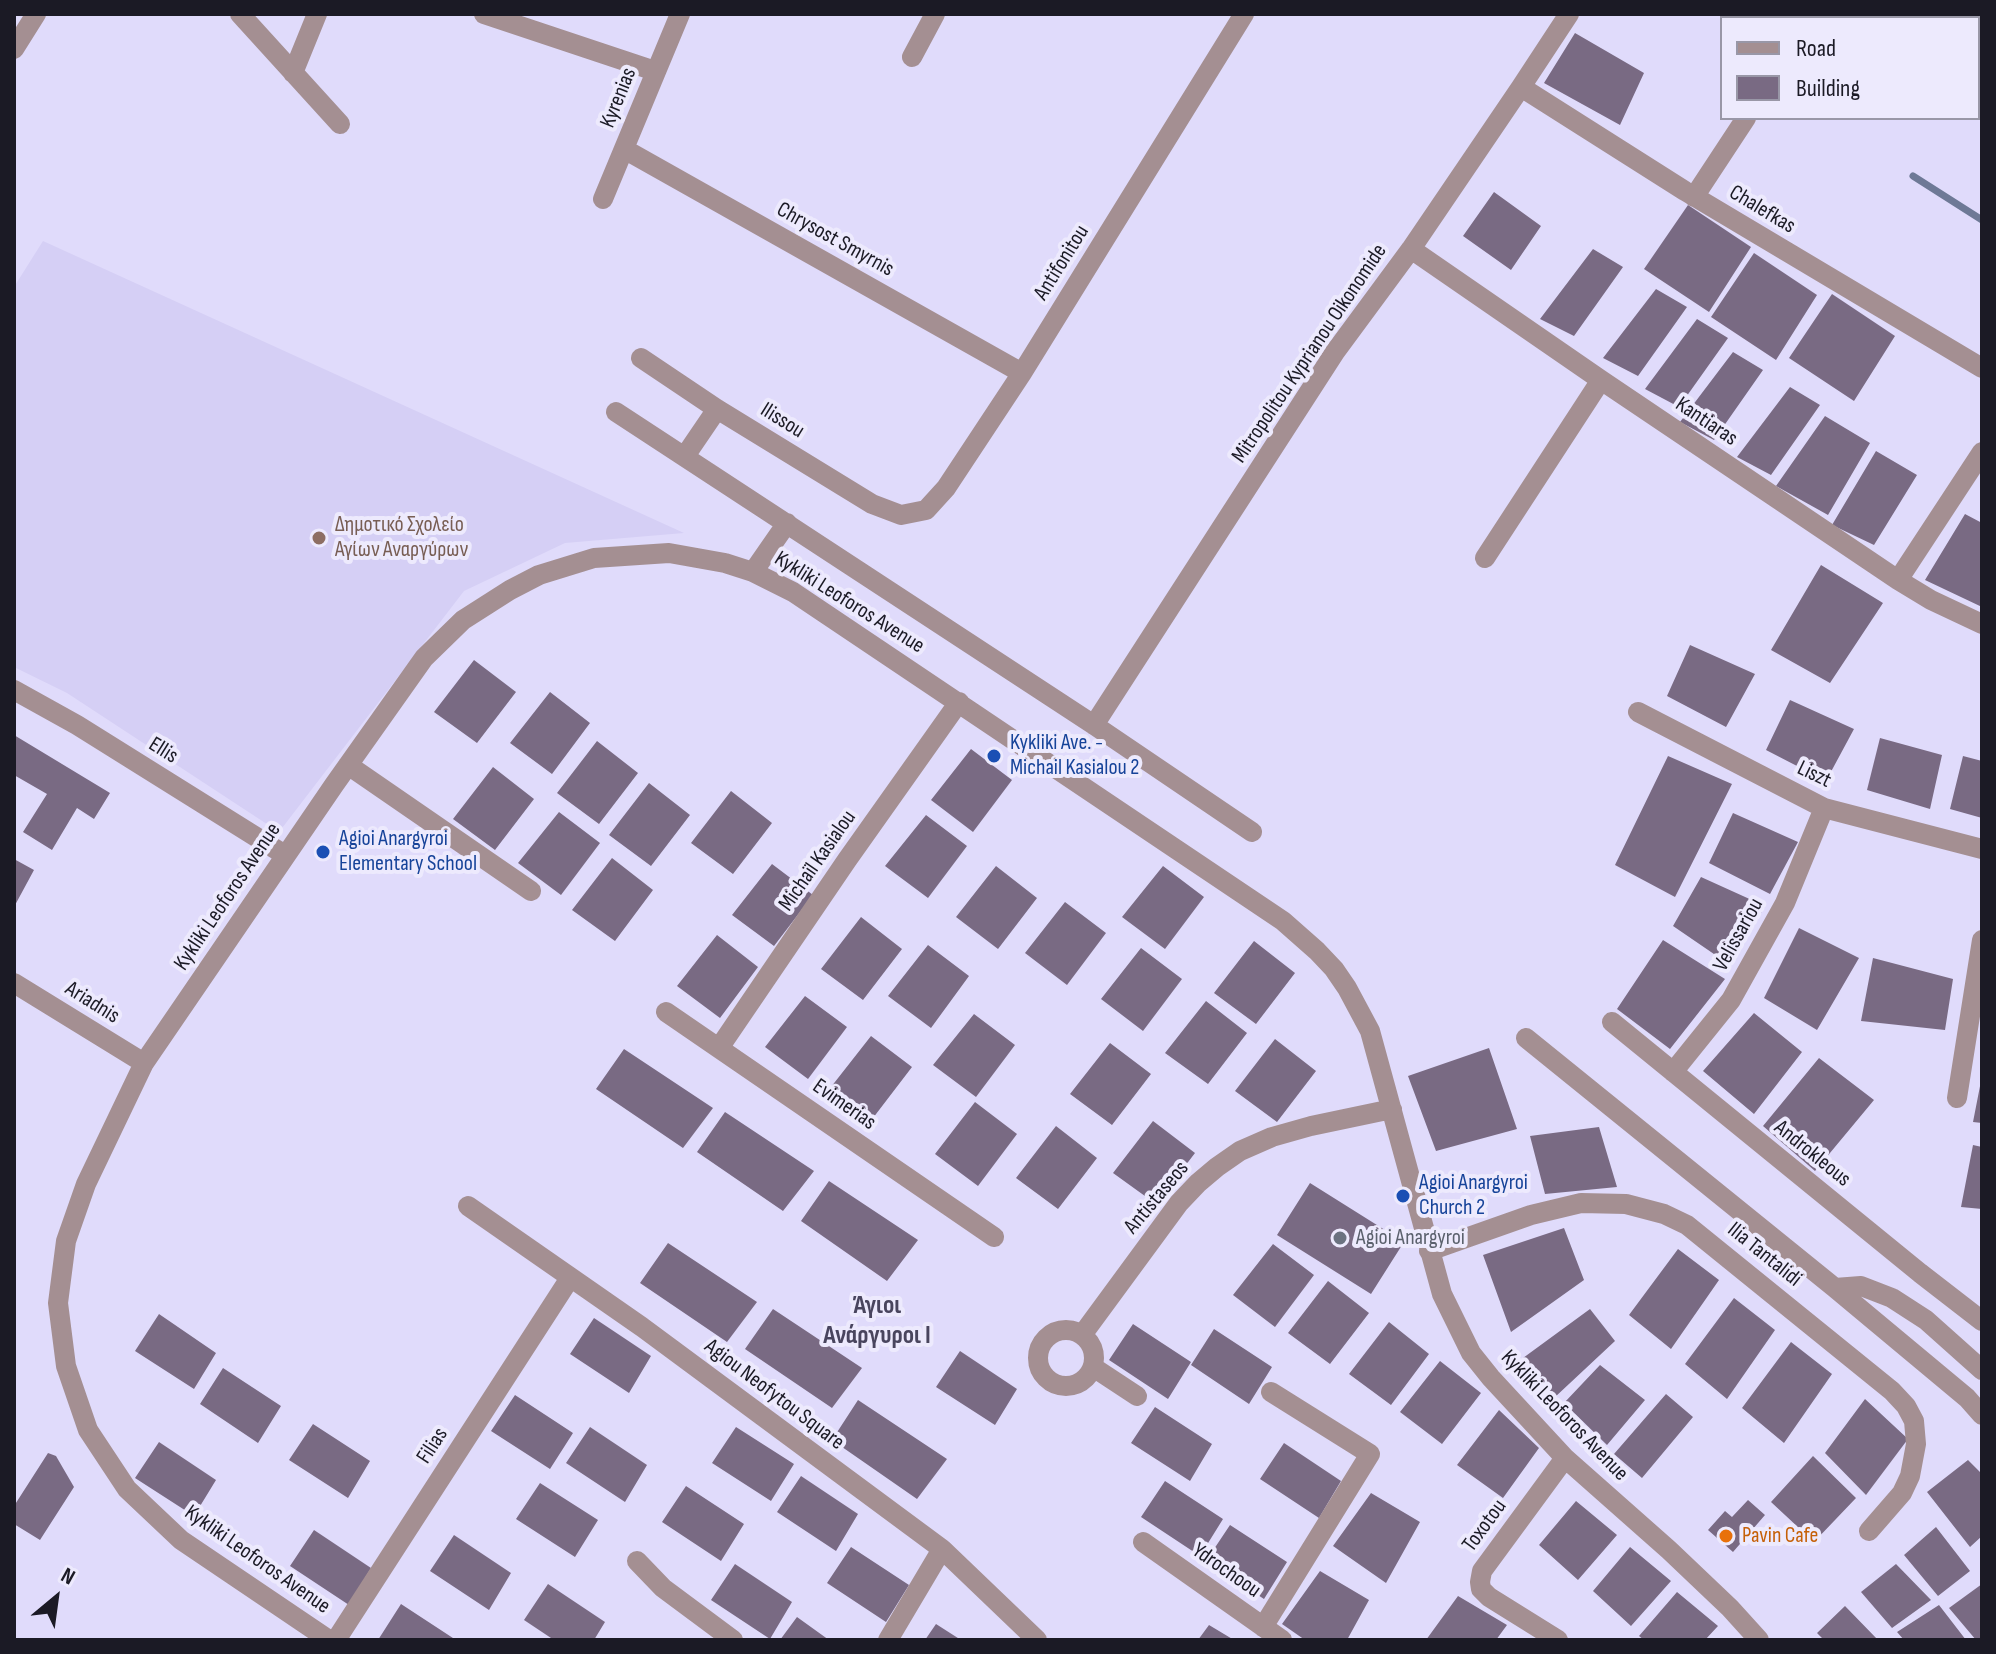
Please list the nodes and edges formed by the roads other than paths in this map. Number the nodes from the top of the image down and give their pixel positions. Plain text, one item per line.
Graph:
1 (36, 14) edge
2 (240, 14) edge
3 (317, 14) edge
4 (484, 14) edge
5 (680, 14) edge
6 (935, 14) edge
7 (1244, 14) edge
8 (1569, 14) edge
9 (14, 49) edge
10 (912, 57) dead end
11 (655, 71) junction
12 (293, 73) junction
13 (1521, 87) junction
14 (1745, 120) edge
15 (340, 124) dead end
16 (624, 149) junction
17 (1694, 197) junction
18 (603, 199) dead end
19 (1411, 249) junction
20 (641, 358) dead end
21 (1982, 368) edge
22 (1022, 373) junction
23 (1601, 380) junction
24 (717, 409) junction
25 (616, 412) dead end
26 (1982, 452) edge
27 (685, 456) junction
28 (901, 515) joint
29 (787, 523) junction
30 (1485, 558) dead end
31 (753, 572) junction
32 (1898, 580) junction
33 (1982, 624) edge
34 (14, 690) edge
35 (959, 702) junction
36 (1638, 712) dead end
37 (1094, 725) junction
38 (348, 765) junction
39 (1824, 808) junction
40 (1252, 832) dead end
41 (1982, 849) edge
42 (285, 855) junction
43 (531, 891) dead end
44 (1982, 940) edge
45 (14, 983) edge
46 (666, 1012) dead end
47 (1612, 1022) dead end
48 (1526, 1038) dead end
49 (719, 1048) junction
50 (144, 1063) junction
51 (1673, 1072) junction
52 (1957, 1098) dead end
53 (1392, 1109) junction
54 (468, 1206) dead end
55 (994, 1237) dead end
56 (1429, 1251) junction
57 (1920, 1273) junction
58 (570, 1278) junction
59 (1835, 1288) junction
60 (1892, 1298) junction
61 (1982, 1321) edge
62 (1082, 1335) junction
63 (1093, 1367) junction
64 (1982, 1370) edge
65 (1271, 1392) dead end
66 (1137, 1396) dead end
67 (1982, 1415) edge
68 (1565, 1458) junction
69 (1869, 1531) dead end
70 (1143, 1542) dead end
71 (942, 1549) junction
72 (637, 1561) dead end
73 (1263, 1627) junction
74 (329, 1640) edge
75 (336, 1640) edge
76 (733, 1640) edge
77 (888, 1640) edge
78 (1037, 1640) edge
79 (1282, 1640) edge
80 (1558, 1640) edge
81 (1759, 1640) edge

1 - 9 street
2 - 12 street
3 - 12 street
4 - 11 street
5 - 11 street, Kyrenias
6 - 10 street
7 - 22 street, Antifonitou
8 - 13 street, Mitropolitou Kyprianou Oikonomide
11 - 16 street, Kyrenias
12 - 15 street
13 - 17 street, Chalefkas
13 - 19 street, Mitropolitou Kyprianou Oikonomide
14 - 17 street
16 - 18 street, Kyrenias
16 - 22 street, Chrysost Smyrnis
17 - 21 street, Chalefkas
19 - 23 street, Kantiaras
19 - 37 street, Mitropolitou Kyprianou Oikonomide
20 - 24 street, Ilissou
22 - 28 street, Antifonitou
23 - 30 street
23 - 32 street, Kantiaras
24 - 27 street
24 - 28 street, Ilissou
25 - 27 street
26 - 32 street
27 - 29 street
29 - 31 street
29 - 37 street
31 - 35 street, Kykliki Leoforos Avenue
31 - 38 street, Kykliki Leoforos Avenue
32 - 33 street, Kantiaras
34 - 42 street, Ellis
35 - 49 street, Michaïl Kasialou
35 - 53 street, Kykliki Leoforos Avenue
36 - 39 street, Liszt
37 - 40 street
38 - 42 street, Kykliki Leoforos Avenue
38 - 43 street
39 - 41 street, Liszt
39 - 51 street, Velissariou
42 - 50 street, Kykliki Leoforos Avenue
44 - 52 street
45 - 50 street, Ariadnis
46 - 49 street, Evimerias
47 - 51 street, Androkleous
48 - 59 street
49 - 55 street, Evimerias
50 - 74 street, Kykliki Leoforos Avenue
51 - 57 street, Androkleous
53 - 56 street, Kykliki Leoforos Avenue
53 - 62 street, Antistaseos
54 - 58 street, Agiou Neofytou Square
56 - 68 street, Kykliki Leoforos Avenue
56 - 69 street, Ilia Tantalidi
57 - 60 street
57 - 61 street, Androkleous
58 - 71 street, Agiou Neofytou Square
58 - 75 street, Filias
59 - 60 street
59 - 67 street
60 - 64 street
62 - 63 street
62 - 63 street
63 - 66 street
65 - 73 street
68 - 80 street, Toxotou
68 - 81 street, Kykliki Leoforos Avenue
70 - 73 street, Ydrochoou
71 - 77 street
71 - 78 street, Agiou Neofytou Square
72 - 76 street
73 - 79 street, Ydrochoou

